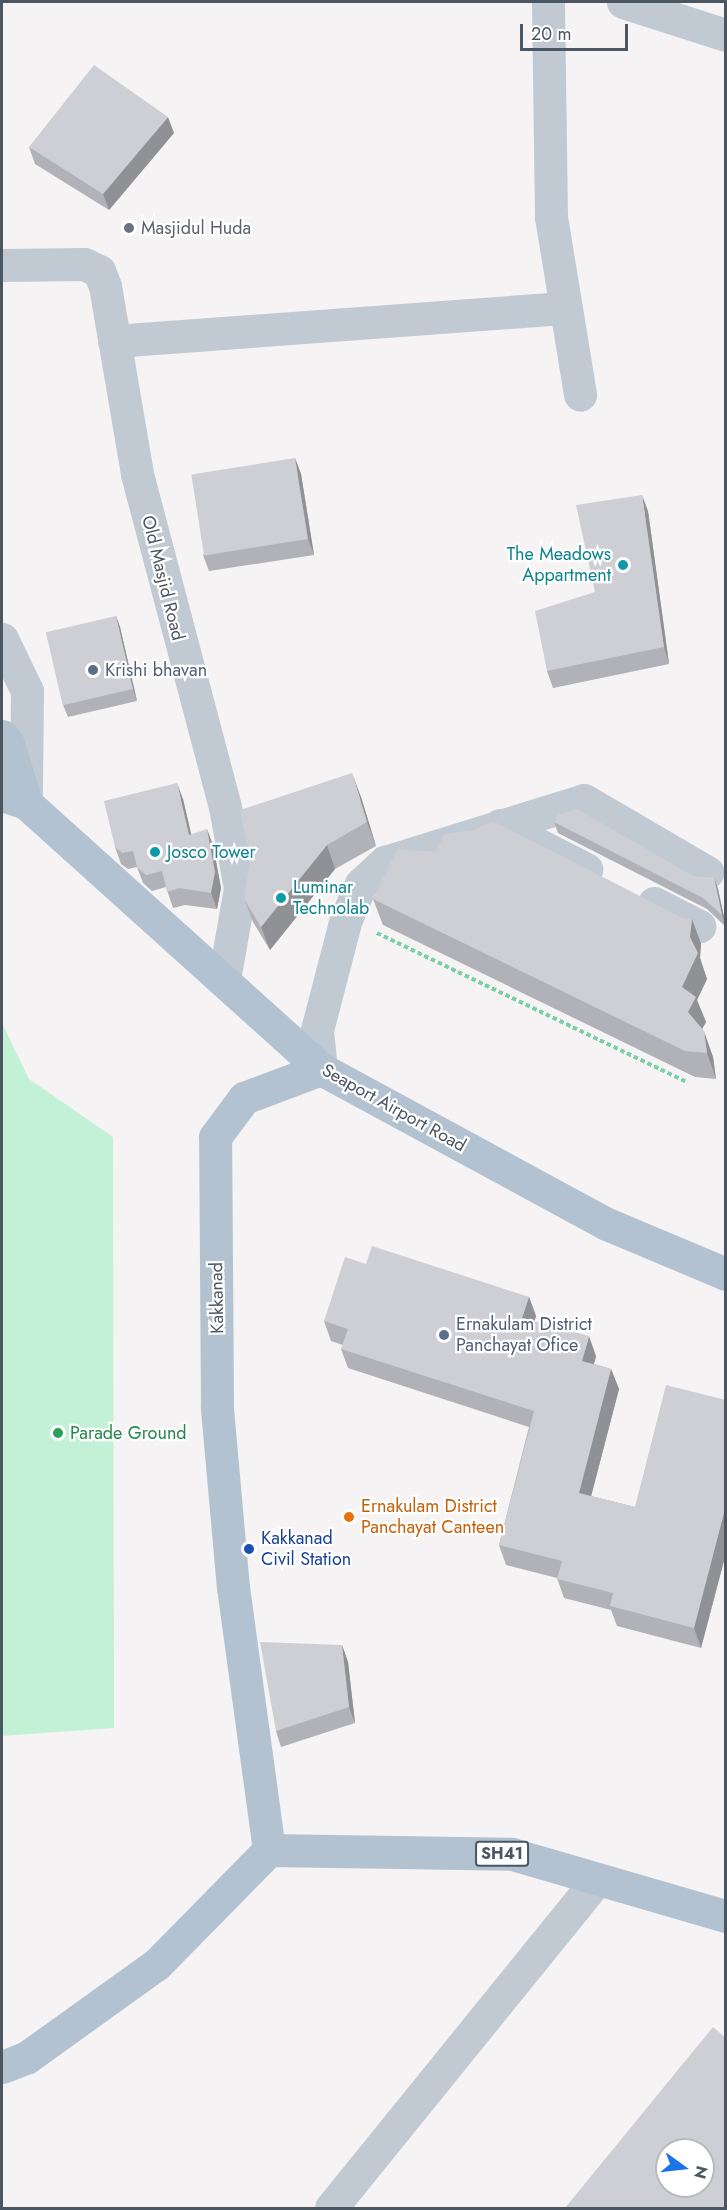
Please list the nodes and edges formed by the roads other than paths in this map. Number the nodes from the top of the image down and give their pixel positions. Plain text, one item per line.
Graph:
1 (548, 2) edge
2 (623, 2) edge
3 (726, 35) edge
4 (2, 265) edge
5 (566, 308) junction
6 (114, 341) junction
7 (580, 395) dead end
8 (2, 639) edge
9 (2, 736) edge
10 (14, 799) edge
11 (500, 825) junction
12 (707, 872) dead end
13 (699, 926) dead end
14 (224, 981) junction
15 (321, 1069) junction
16 (726, 1274) edge
17 (269, 1850) junction
18 (597, 1879) junction
19 (726, 1916) edge
20 (2, 2067) edge
21 (331, 2208) edge

1 - 5 street
2 - 3 street
4 - 6 street, Old Masjid Road
5 - 6 street
5 - 7 street
6 - 14 street, Old Masjid Road
8 - 10 street
9 - 10 main road
10 - 14 main road, Seaport Airport Road
11 - 12 street
11 - 13 street
11 - 15 street
14 - 15 main road, Seaport Airport Road
15 - 16 main road, Seaport Airport Road
15 - 17 main road, Kakkanad
17 - 18 main road, SH41
17 - 20 main road
18 - 19 main road, SH41
18 - 21 street

